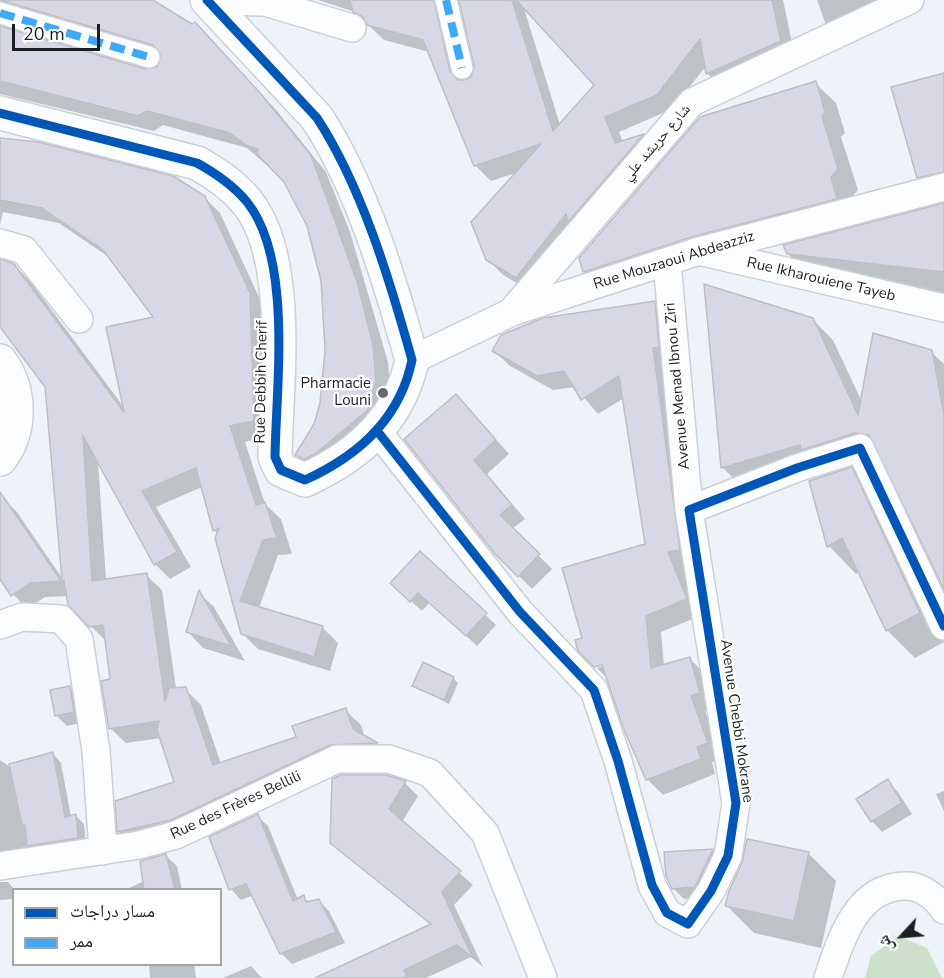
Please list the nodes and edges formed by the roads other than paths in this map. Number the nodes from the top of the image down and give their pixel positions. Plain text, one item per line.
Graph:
1 (446, 0) edge
2 (910, 0) edge
3 (208, 1) edge
4 (0, 13) edge
5 (352, 28) dead end
6 (149, 57) dead end
7 (462, 68) dead end
8 (0, 113) edge
9 (944, 187) edge
10 (0, 243) edge
11 (699, 251) junction
12 (667, 262) junction
13 (944, 308) edge
14 (512, 312) junction
15 (79, 319) dead end
16 (412, 360) junction
17 (0, 361) edge
18 (378, 432) junction
19 (0, 459) edge
20 (689, 510) junction
21 (0, 625) edge
22 (944, 626) edge
23 (103, 851) junction
24 (0, 866) edge
25 (944, 910) edge
26 (543, 978) edge
27 (828, 978) edge

1 - 7 street
2 - 14 street, شارع حريشد علي
3 - 5 street
3 - 16 street
4 - 6 street
8 - 18 street, Rue Debbih Cherif
9 - 11 street, Rue Mouzaoui Abdeazziz
10 - 15 street
11 - 12 street, Rue Mouzaoui Abdeazziz
11 - 13 street, Rue Ikharouiene Tayeb
12 - 14 street, Rue Mouzaoui Abdeazziz
12 - 20 street, Avenue Menad Ibnou Ziri
14 - 16 street, Rue Mouzaoui Abdeazziz
16 - 18 street, Rue Debbih Cherif
17 - 19 street
18 - 20 street, Avenue Chebbi Mokrane
20 - 22 street
21 - 23 street
23 - 24 street, Rue des Frères Bellili
23 - 26 street, Rue des Frères Bellili
25 - 27 street

